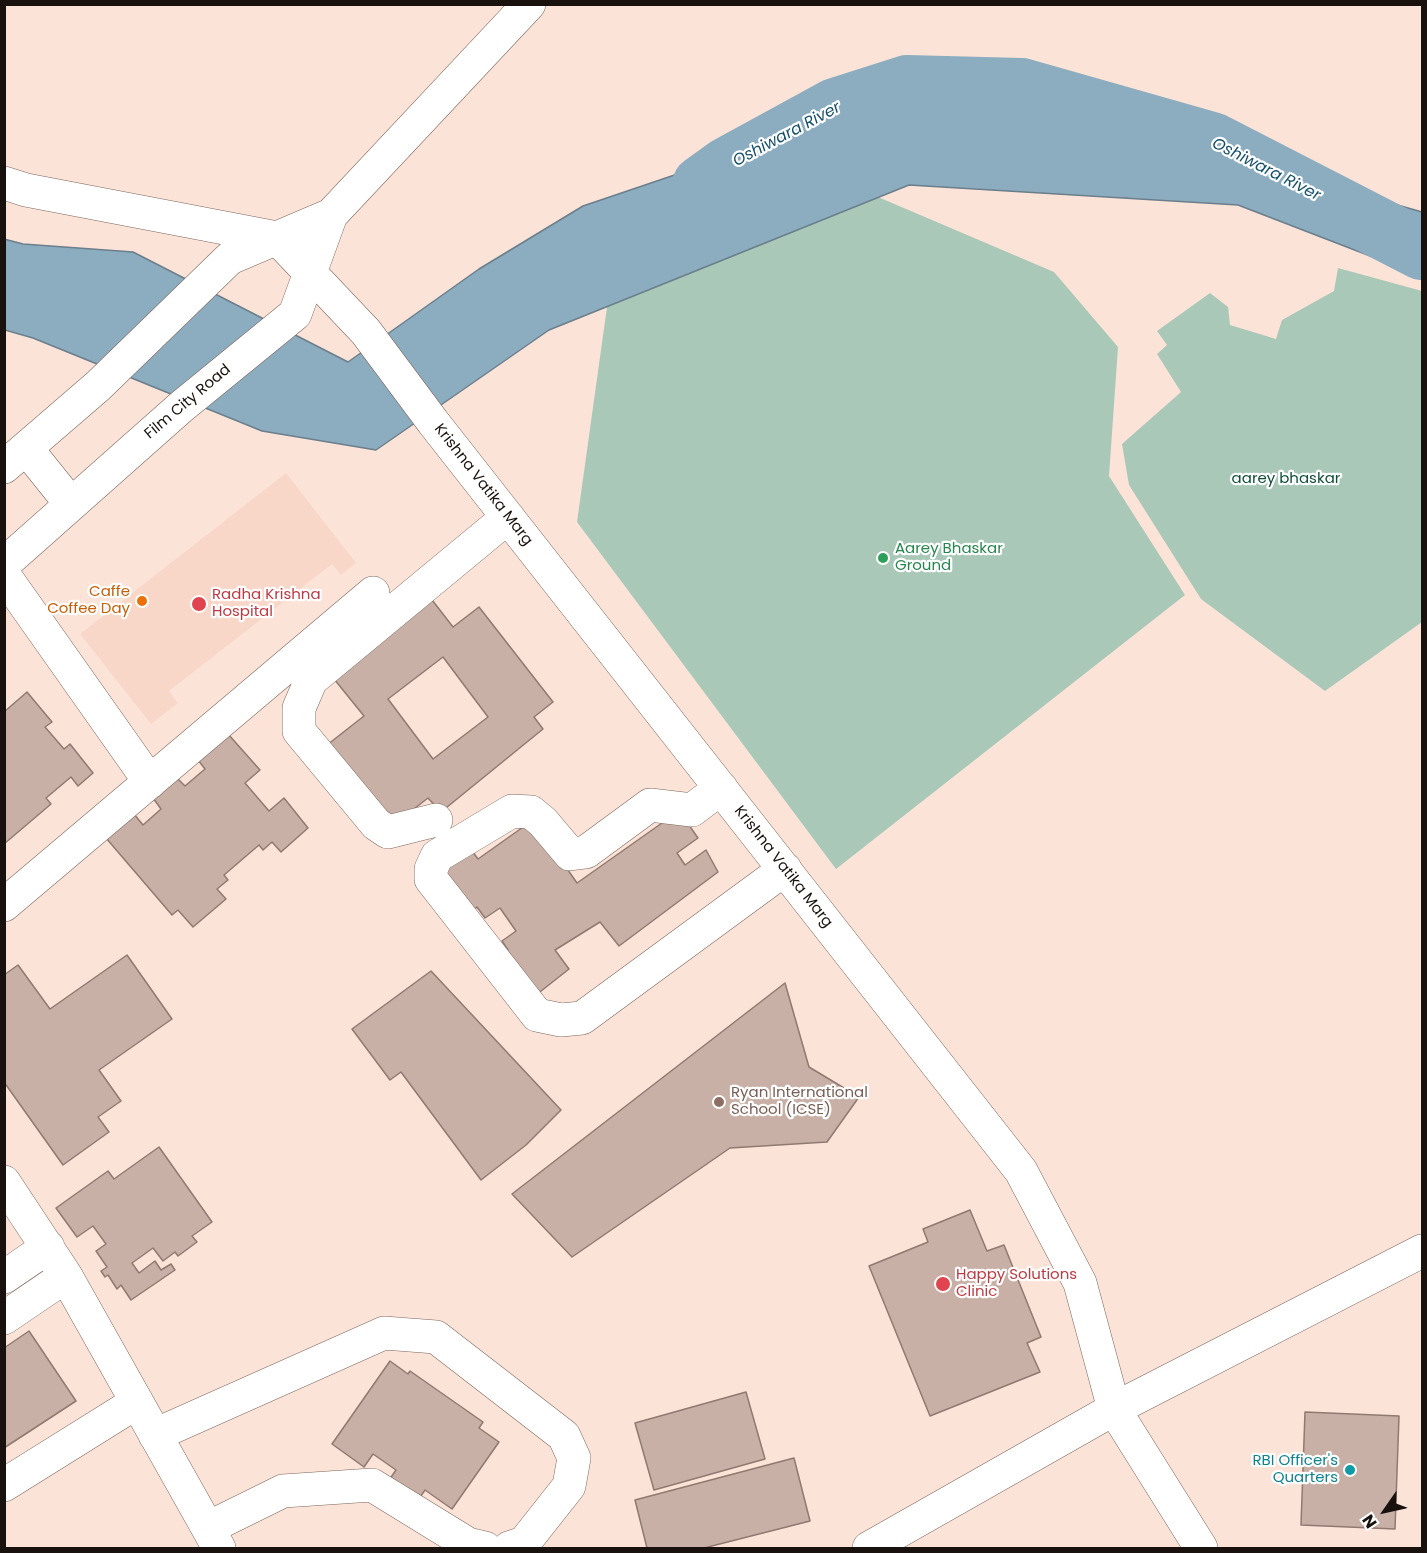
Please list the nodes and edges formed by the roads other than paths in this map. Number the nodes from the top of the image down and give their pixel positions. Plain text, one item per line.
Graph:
1 (529, 4) edge
2 (4, 183) edge
3 (331, 215) junction
4 (277, 238) junction
5 (310, 273) junction
6 (15, 457) edge
7 (71, 504) junction
8 (508, 517) junction
9 (4, 564) edge
10 (4, 575) edge
11 (373, 593) dead end
12 (150, 782) junction
13 (721, 788) junction
14 (436, 820) dead end
15 (785, 869) junction
16 (4, 906) edge
17 (4, 1182) edge
18 (48, 1247) junction
19 (1422, 1251) edge
20 (66, 1276) junction
21 (4, 1277) edge
22 (4, 1318) edge
23 (137, 1402) junction
24 (1114, 1409) junction
25 (155, 1435) junction
26 (4, 1485) edge
27 (214, 1538) edge
28 (485, 1548) edge
29 (509, 1548) edge
30 (869, 1548) edge
31 (1201, 1548) edge

1 - 3 street, Film City Road
2 - 4 street
3 - 4 street, Film City Road
3 - 5 street, Film City Road
4 - 5 street, Krishna Vatika Marg
4 - 6 street, Film City Road
5 - 7 street, Film City Road
5 - 8 street, Krishna Vatika Marg
6 - 7 street
7 - 9 street, Film City Road
8 - 13 street, Krishna Vatika Marg
8 - 14 street
10 - 12 street
11 - 12 street
12 - 16 street
13 - 15 street, Krishna Vatika Marg
13 - 15 street
15 - 24 street, Krishna Vatika Marg
17 - 18 street
18 - 20 street
18 - 21 street
19 - 24 street
20 - 22 street
20 - 23 street
23 - 25 street
23 - 26 street
24 - 30 street
24 - 31 street, Krishna Vatika Marg
25 - 27 street
25 - 29 street
27 - 28 street

